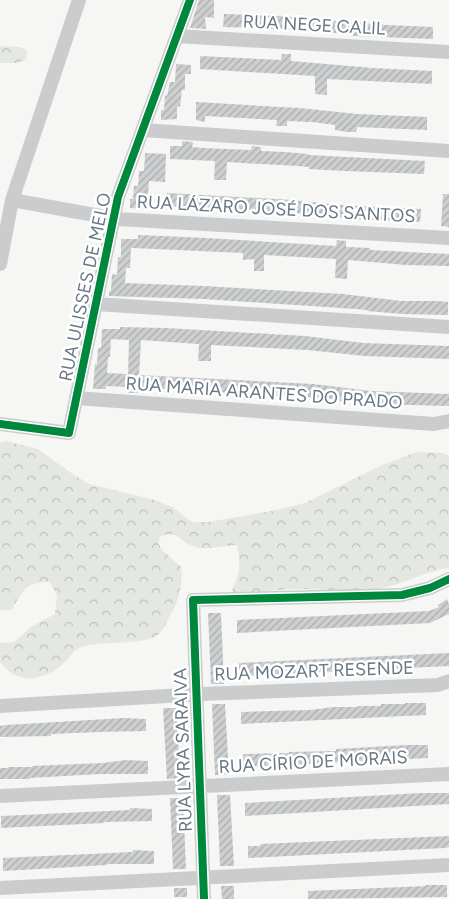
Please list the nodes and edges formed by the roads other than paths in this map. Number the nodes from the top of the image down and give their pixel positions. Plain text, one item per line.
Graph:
1 (80, 0) edge
2 (190, 0) edge
3 (177, 36) junction
4 (449, 52) edge
5 (143, 130) junction
6 (449, 151) edge
7 (12, 200) junction
8 (114, 218) junction
9 (449, 238) edge
10 (0, 264) edge
11 (96, 304) junction
12 (449, 327) edge
13 (76, 398) junction
14 (449, 421) edge
15 (0, 424) edge
16 (449, 579) edge
17 (449, 681) edge
18 (196, 694) junction
19 (0, 706) edge
20 (449, 774) edge
21 (200, 786) junction
22 (0, 796) edge
23 (449, 865) edge
24 (203, 878) junction
25 (0, 888) edge
26 (204, 899) edge

1 - 7 street
2 - 3 street, RUA ULISSES DE MELO
3 - 4 street, RUA NEGE CALIL
3 - 5 street, RUA ULISSES DE MELO
5 - 6 street
5 - 8 street, RUA ULISSES DE MELO
7 - 8 street, RUA LÁZARO JOSÉ DOS SANTOS
7 - 10 street
8 - 9 street, RUA LÁZARO JOSÉ DOS SANTOS
8 - 11 street, RUA ULISSES DE MELO
11 - 12 street
11 - 13 street, RUA ULISSES DE MELO
13 - 14 street, RUA MARIA ARANTES DO PRADO
13 - 15 street, RUA ULISSES DE MELO
16 - 18 street, RUA LYRA SARAIVA
17 - 18 street, RUA MOZART RESENDE
18 - 19 street, RUA MOZART RESENDE
18 - 21 street, RUA LYRA SARAIVA
20 - 21 street, RUA CÍRIO DE MORAIS
21 - 22 street, RUA CÍRIO DE MORAIS
21 - 24 street, RUA LYRA SARAIVA
23 - 24 street
24 - 25 street
24 - 26 street, RUA LYRA SARAIVA

